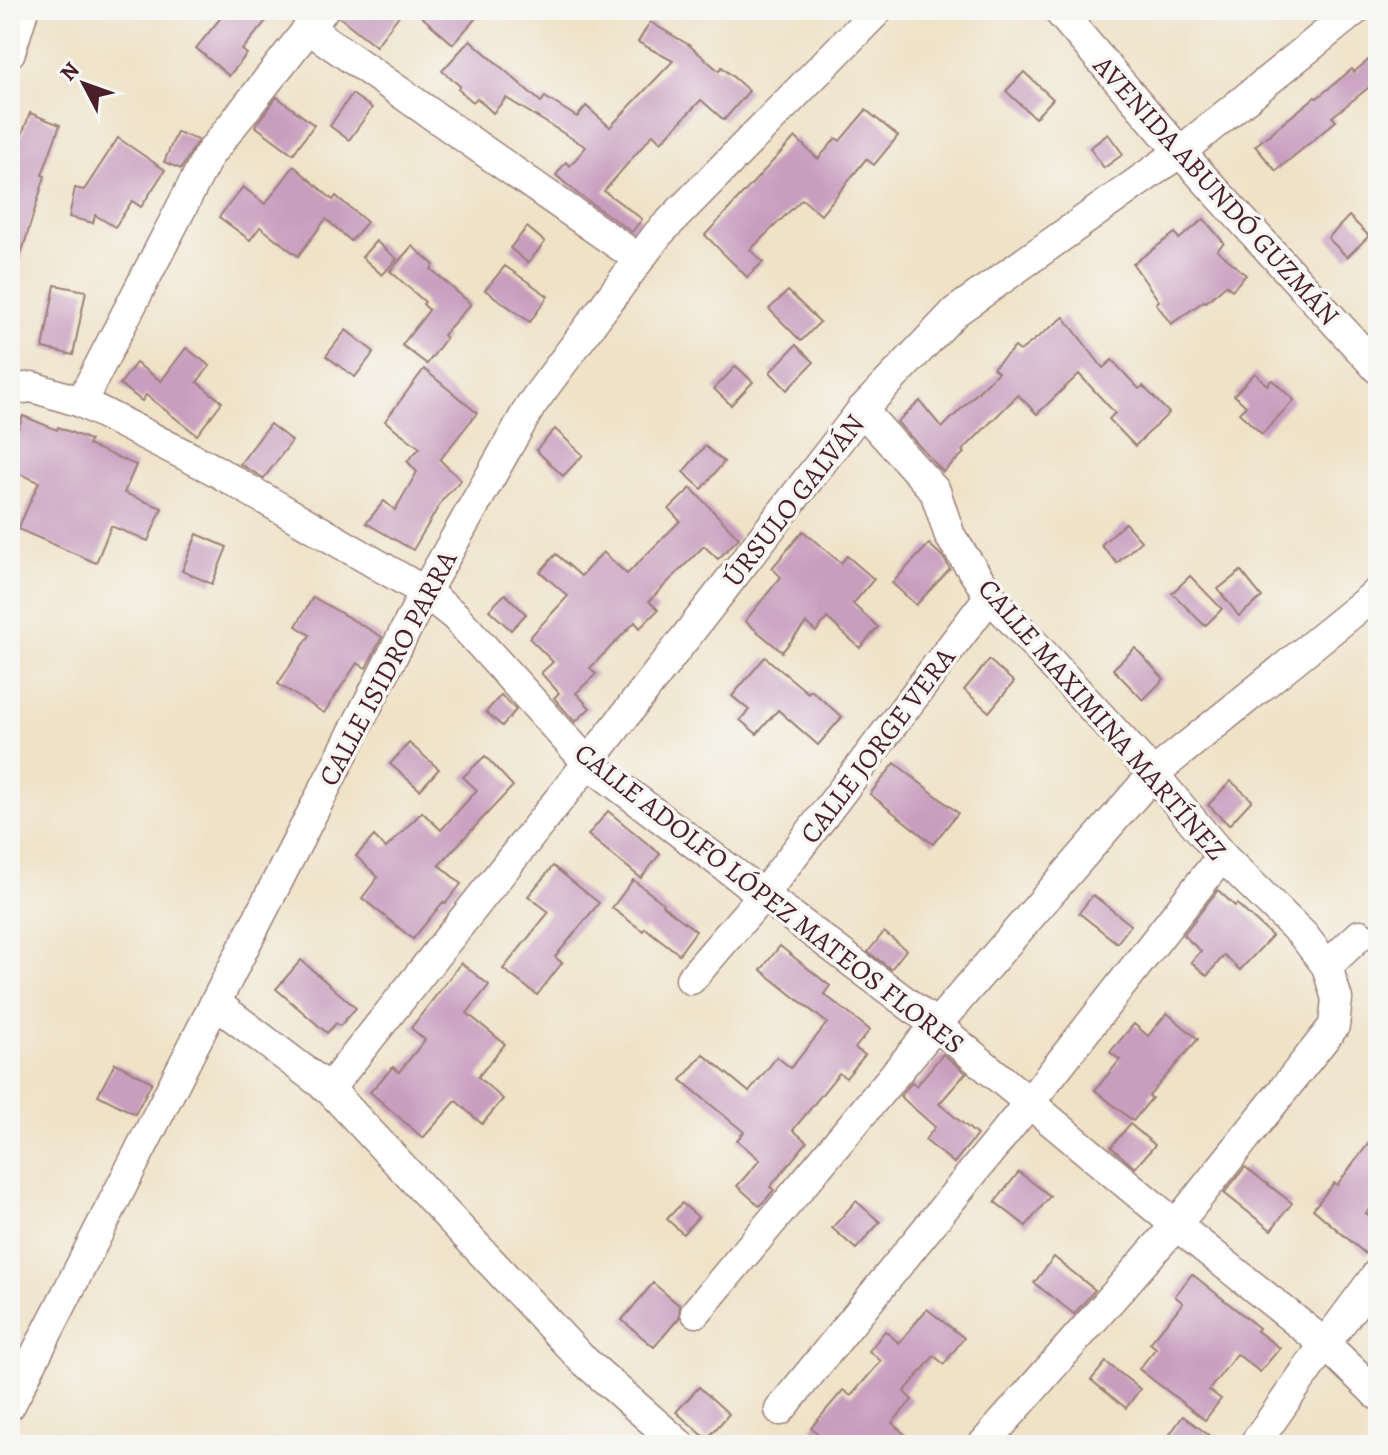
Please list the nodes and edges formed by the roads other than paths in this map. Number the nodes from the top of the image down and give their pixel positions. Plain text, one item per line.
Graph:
1 (23, 10) edge
2 (878, 10) edge
3 (1058, 10) edge
4 (1355, 10) edge
5 (316, 19) edge
6 (10, 52) edge
7 (1180, 152) junction
8 (639, 259) junction
9 (1378, 369) edge
10 (10, 390) edge
11 (81, 402) junction
12 (862, 410) junction
13 (425, 592) junction
14 (1378, 592) edge
15 (990, 596) junction
16 (588, 763) junction
17 (1153, 774) junction
18 (1222, 856) junction
19 (763, 895) junction
20 (1360, 935) dead end
21 (1327, 966) junction
22 (691, 979) dead end
23 (215, 1003) junction
24 (936, 1025) junction
25 (329, 1089) junction
26 (1029, 1103) junction
27 (1176, 1225) junction
28 (1378, 1273) edge
29 (696, 1312) dead end
30 (1325, 1344) junction
31 (1378, 1395) edge
32 (10, 1405) edge
33 (780, 1410) dead end
34 (680, 1445) edge
35 (983, 1445) edge
36 (1254, 1445) edge

1 - 6 street
2 - 8 street, CALLE ISIDRO PARRA
3 - 7 street, AVENIDA ABUNDÓ GUZMÁN
4 - 7 street, ÚRSULO GALVÁN
5 - 8 street
5 - 11 street
7 - 9 street, AVENIDA ABUNDÓ GUZMÁN
7 - 12 street, ÚRSULO GALVÁN
8 - 13 street, CALLE ISIDRO PARRA
10 - 11 street, CALLE ADOLFO LÓPEZ MATEOS FLORES
11 - 13 street, CALLE ADOLFO LÓPEZ MATEOS FLORES
12 - 15 street, CALLE MAXIMINA MARTÍNEZ
12 - 16 street, ÚRSULO GALVÁN
13 - 16 street, CALLE ADOLFO LÓPEZ MATEOS FLORES
13 - 23 street, CALLE ISIDRO PARRA
14 - 17 street
15 - 17 street, CALLE MAXIMINA MARTÍNEZ
15 - 19 street, CALLE JORGE VERA
16 - 19 street, CALLE ADOLFO LÓPEZ MATEOS FLORES
16 - 25 street, ÚRSULO GALVÁN
17 - 18 street, CALLE MAXIMINA MARTÍNEZ
17 - 24 street
18 - 21 street, CALLE MAXIMINA MARTÍNEZ
18 - 26 street
19 - 22 street, CALLE JORGE VERA
19 - 24 street, CALLE ADOLFO LÓPEZ MATEOS FLORES
20 - 21 street
21 - 27 street, CALLE MAXIMINA MARTÍNEZ
23 - 25 street
23 - 32 street, CALLE ISIDRO PARRA
24 - 26 street, CALLE ADOLFO LÓPEZ MATEOS FLORES
24 - 29 street
25 - 34 street
26 - 27 street, CALLE ADOLFO LÓPEZ MATEOS FLORES
26 - 33 street
27 - 30 street, CALLE ADOLFO LÓPEZ MATEOS FLORES
27 - 35 street
28 - 30 street
30 - 31 street, CALLE ADOLFO LÓPEZ MATEOS FLORES
30 - 36 street

